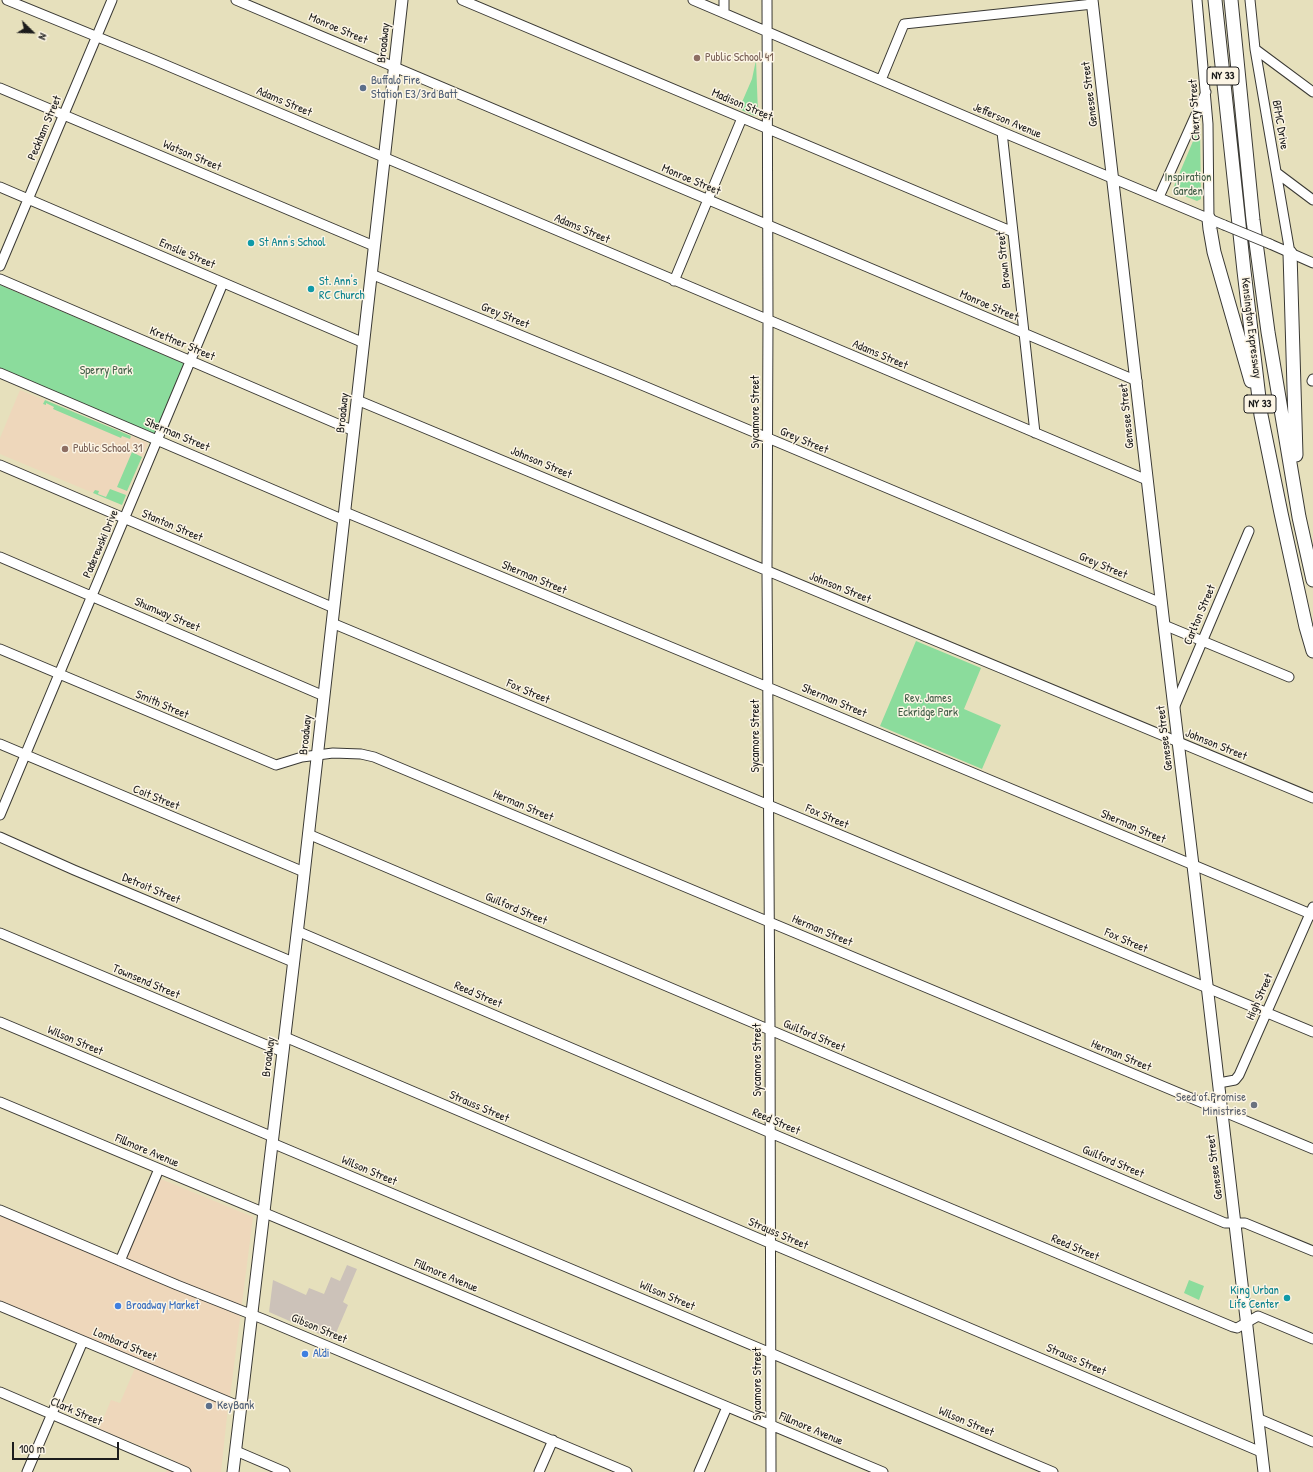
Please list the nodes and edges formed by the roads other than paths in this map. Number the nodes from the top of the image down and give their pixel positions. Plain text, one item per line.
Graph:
1 (7, 0) edge
2 (112, 0) edge
3 (236, 0) edge
4 (402, 0) edge
5 (462, 0) edge
6 (693, 0) edge
7 (724, 0) edge
8 (767, 0) edge
9 (1197, 0) edge
10 (1215, 0) edge
11 (1231, 0) edge
12 (1250, 0) edge
13 (1093, 2) edge
14 (724, 13) junction
15 (766, 31) junction
16 (97, 36) junction
17 (1255, 49) junction
18 (395, 66) junction
19 (881, 80) junction
20 (0, 88) edge
21 (1206, 91) junction
22 (1313, 92) edge
23 (63, 115) junction
24 (742, 118) junction
25 (766, 128) junction
26 (1002, 132) junction
27 (384, 158) junction
28 (1277, 173) junction
29 (1112, 178) junction
30 (0, 187) edge
31 (1158, 197) junction
32 (28, 199) junction
33 (708, 200) junction
34 (1313, 200) edge
35 (1209, 218) junction
36 (767, 225) junction
37 (1013, 232) junction
38 (374, 246) junction
39 (1290, 253) junction
40 (1313, 263) edge
41 (0, 266) edge
42 (371, 274) junction
43 (0, 279) edge
44 (674, 281) junction
45 (223, 283) junction
46 (768, 320) junction
47 (1024, 334) junction
48 (364, 343) junction
49 (191, 361) junction
50 (0, 373) edge
51 (1137, 381) junction
52 (357, 400) junction
53 (1261, 415) junction
54 (354, 431) junction
55 (1035, 433) junction
56 (767, 438) junction
57 (157, 440) junction
58 (0, 465) edge
59 (1147, 480) junction
60 (344, 516) junction
61 (1299, 517) junction
62 (124, 518) junction
63 (1249, 531) dead end
64 (0, 557) edge
65 (767, 571) junction
66 (1313, 580) edge
67 (92, 596) junction
68 (1161, 603) junction
69 (334, 608) junction
70 (332, 624) junction
71 (1164, 624) junction
72 (1202, 641) junction
73 (0, 649) edge
74 (1313, 651) edge
75 (59, 674) junction
76 (1289, 677) dead end
77 (768, 686) junction
78 (324, 696) junction
79 (1174, 708) junction
80 (1178, 742) junction
81 (0, 744) edge
82 (317, 754) junction
83 (25, 755) junction
84 (1313, 798) edge
85 (768, 805) junction
86 (0, 814) edge
87 (308, 834) junction
88 (0, 837) edge
89 (1193, 865) junction
90 (304, 872) junction
91 (1312, 912) edge
92 (769, 922) junction
93 (297, 931) junction
94 (0, 933) edge
95 (294, 962) junction
96 (1208, 989) junction
97 (1266, 1013) junction
98 (0, 1022) edge
99 (770, 1030) junction
100 (1313, 1032) edge
101 (285, 1037) junction
102 (283, 1052) junction
103 (1219, 1083) junction
104 (0, 1102) edge
105 (1222, 1111) junction
106 (770, 1132) junction
107 (273, 1140) junction
108 (1313, 1149) edge
109 (159, 1169) junction
110 (0, 1210) edge
111 (264, 1212) junction
112 (1235, 1223) junction
113 (770, 1243) junction
114 (1313, 1251) edge
115 (120, 1261) junction
116 (0, 1306) edge
117 (252, 1314) junction
118 (1247, 1322) junction
119 (1313, 1339) edge
120 (83, 1340) junction
121 (770, 1352) junction
122 (0, 1392) edge
123 (727, 1407) junction
124 (241, 1408) junction
125 (51, 1415) junction
126 (1257, 1418) junction
127 (770, 1425) junction
128 (553, 1440) junction
129 (1313, 1442) edge
130 (236, 1451) junction
131 (1261, 1452) junction
132 (27, 1472) edge
133 (186, 1472) edge
134 (233, 1472) edge
135 (285, 1472) edge
136 (539, 1472) edge
137 (627, 1472) edge
138 (699, 1472) edge
139 (771, 1472) edge
140 (883, 1472) edge
141 (1053, 1472) edge
142 (1264, 1472) edge

1 - 16 street, Adams Street
2 - 16 street, Peckham Street
3 - 18 street, Monroe Street
4 - 18 main road, Broadway
5 - 24 street, Madison Street
6 - 14 street, Jefferson Avenue
7 - 14 street
8 - 15 street, Sycamore Street
9 - 21 street, Cherry Street
10 - 53 highway, Kensington Expressway / NY 33
11 - 61 highway, Kensington Expressway / NY 33
12 - 17 street, BFMC Drive
13 - 19 street
13 - 29 main road, Genesee Street
14 - 15 street, Jefferson Avenue
15 - 19 street, Jefferson Avenue
15 - 25 street, Sycamore Street
16 - 23 street, Peckham Street
16 - 27 street, Adams Street
17 - 22 street
17 - 28 street, BFMC Drive
18 - 27 main road, Broadway
18 - 33 street, Monroe Street
19 - 26 street, Jefferson Avenue
20 - 23 street, Watson Street
21 - 31 street
21 - 35 street, Cherry Street
23 - 32 street, Peckham Street
23 - 38 street, Watson Street
24 - 25 street, Madison Street
24 - 33 street
25 - 36 street, Sycamore Street
25 - 37 street, Madison Street
26 - 29 street, Jefferson Avenue
26 - 37 street, Brown Street
27 - 38 main road, Broadway
27 - 44 street, Adams Street
28 - 34 street
28 - 39 street, BFMC Drive
29 - 31 street, Jefferson Avenue
29 - 51 main road, Genesee Street
30 - 32 street, Emslie Street
31 - 35 street, Jefferson Avenue
32 - 41 street, Peckham Street
32 - 45 street, Emslie Street
33 - 36 street, Monroe Street
33 - 44 street
35 - 39 street, Jefferson Avenue, bridge
35 - 53 highway
36 - 46 street, Sycamore Street
36 - 47 street, Monroe Street
37 - 47 street, Brown Street
38 - 42 main road, Broadway
39 - 40 street, Jefferson Avenue
39 - 61 highway
42 - 48 main road, Broadway
42 - 56 street, Grey Street
43 - 49 street, Krettner Street
44 - 46 street, Adams Street
45 - 48 street, Emslie Street
45 - 49 street, Paderewski Drive
46 - 55 street, Adams Street
46 - 56 street, Sycamore Street
47 - 51 street, Monroe Street
47 - 55 street, Brown Street
48 - 52 main road, Broadway
49 - 54 street, Krettner Street
49 - 57 street, Paderewski Drive
50 - 57 street, Sherman Street
51 - 59 main road, Genesee Street
52 - 54 main road, Broadway
52 - 65 street, Johnson Street
53 - 74 highway, Kensington Expressway / NY 33
54 - 60 main road, Broadway
55 - 59 street, Adams Street
56 - 65 street, Sycamore Street
56 - 68 street, Grey Street
57 - 60 street, Sherman Street
57 - 62 street, Paderewski Drive
58 - 62 street, Stanton Street
59 - 68 main road, Genesee Street
60 - 69 main road, Broadway
60 - 77 street, Sherman Street
61 - 66 highway, Kensington Expressway / NY 33
62 - 67 street, Paderewski Drive
62 - 69 street, Stanton Street
63 - 72 street, Carlton Street
64 - 67 street, Shumway Street
65 - 77 street, Sycamore Street
65 - 80 street, Johnson Street
67 - 75 street, Paderewski Drive
67 - 78 street, Shumway Street
68 - 71 main road, Genesee Street
69 - 70 main road, Broadway
70 - 78 main road, Broadway
70 - 85 street, Fox Street
71 - 72 street
71 - 79 main road, Genesee Street
72 - 76 street
72 - 79 street, Carlton Street
73 - 75 street, Smith Street
75 - 82 street, Smith Street
75 - 83 street, Paderewski Drive
77 - 85 street, Sycamore Street
77 - 89 street, Sherman Street
78 - 82 main road, Broadway
79 - 80 main road, Genesee Street
80 - 84 street, Johnson Street
80 - 89 main road, Genesee Street
81 - 83 street, Coit Street
82 - 87 main road, Broadway
82 - 92 street, Herman Street
83 - 86 street, Paderewski Drive
83 - 90 street, Coit Street
85 - 92 street, Sycamore Street
85 - 96 street, Fox Street
87 - 90 main road, Broadway
87 - 99 street, Guilford Street
88 - 95 street, Detroit Street
89 - 91 street, Sherman Street
89 - 96 main road, Genesee Street
90 - 93 main road, Broadway
91 - 97 street, High Street
92 - 99 street, Sycamore Street
92 - 105 street, Herman Street
93 - 95 main road, Broadway
93 - 106 street, Reed Street
94 - 102 street, Townsend Street
95 - 101 main road, Broadway
96 - 97 street, Fox Street
96 - 103 main road, Genesee Street
97 - 100 street, Fox Street
97 - 103 street, High Street
98 - 107 street, Wilson Street
99 - 106 street, Sycamore Street
99 - 112 street, Guilford Street
101 - 102 main road, Broadway
101 - 113 street, Strauss Street
102 - 107 main road, Broadway
103 - 105 main road, Genesee Street
104 - 109 street, Fillmore Avenue
105 - 108 street, Herman Street
105 - 112 main road, Genesee Street
106 - 113 street, Sycamore Street
106 - 118 street, Reed Street
107 - 111 main road, Broadway
107 - 121 street, Wilson Street
109 - 111 street, Fillmore Avenue
109 - 115 street
110 - 115 street, Gibson Street
111 - 117 main road, Broadway
111 - 123 street, Fillmore Avenue
112 - 114 street, Guilford Street
112 - 118 main road, Genesee Street
113 - 121 street, Sycamore Street
113 - 131 street, Strauss Street
115 - 117 street, Gibson Street
116 - 120 street, Lombard Street
117 - 124 main road, Broadway
117 - 128 street, Gibson Street
118 - 119 street, Reed Street
118 - 126 main road, Genesee Street
120 - 124 street, Lombard Street
120 - 125 street
121 - 127 street, Sycamore Street
121 - 141 street, Wilson Street
122 - 125 street, Clark Street
123 - 127 street, Fillmore Avenue
123 - 138 street
124 - 130 main road, Broadway
125 - 132 street
125 - 133 street, Clark Street
126 - 129 street
126 - 131 main road, Genesee Street
127 - 139 street, Sycamore Street
127 - 140 street, Fillmore Avenue
128 - 136 street
128 - 137 street, Gibson Street
130 - 134 main road, Broadway
130 - 135 street
131 - 142 main road, Genesee Street

